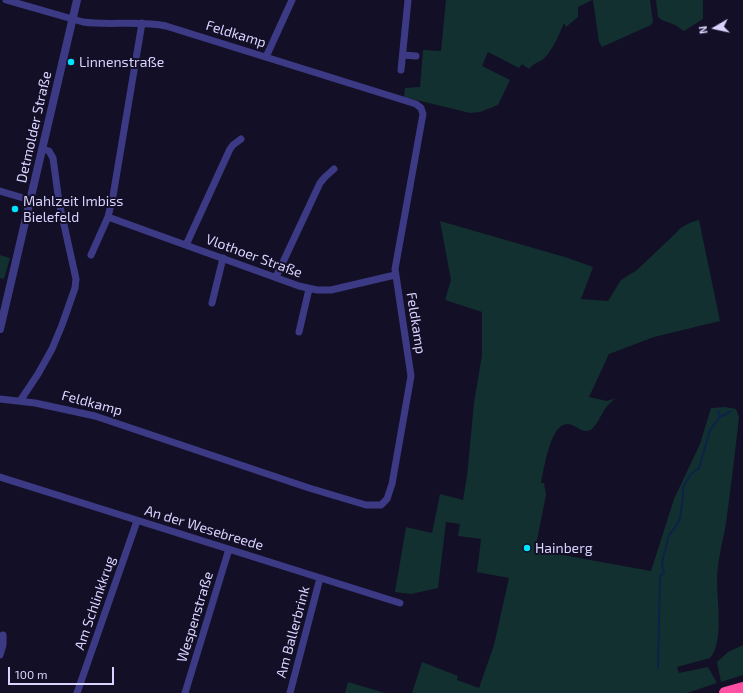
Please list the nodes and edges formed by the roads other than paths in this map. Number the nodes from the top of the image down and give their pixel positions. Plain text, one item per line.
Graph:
1 (6, 0) edge
2 (77, 0) edge
3 (292, 0) edge
4 (408, 0) edge
5 (73, 19) junction
6 (142, 23) junction
7 (403, 55) junction
8 (416, 56) dead end
9 (266, 57) junction
10 (402, 70) dead end
11 (241, 140) dead end
12 (42, 149) junction
13 (334, 169) dead end
14 (0, 191) edge
15 (30, 200) junction
16 (108, 217) junction
17 (186, 245) junction
18 (91, 255) dead end
19 (223, 258) junction
20 (395, 275) junction
21 (276, 277) junction
22 (309, 289) junction
23 (212, 303) dead end
24 (0, 330) edge
25 (299, 332) dead end
26 (0, 400) edge
27 (20, 401) junction
28 (0, 478) edge
29 (137, 521) junction
30 (229, 549) junction
31 (320, 578) junction
32 (400, 603) dead end
33 (3, 635) dead end
34 (0, 656) edge
35 (743, 688) edge
36 (77, 693) edge
37 (185, 693) edge
38 (290, 693) edge
39 (725, 693) edge

1 - 5 street
2 - 5 street, Detmolder Straße
3 - 9 street
4 - 7 street
5 - 6 street, Feldkamp
5 - 12 street, Detmolder Straße
6 - 9 street, Feldkamp
6 - 16 street
7 - 8 street
7 - 10 street
9 - 20 street, Feldkamp
11 - 17 street
12 - 15 street, Detmolder Straße
12 - 27 street
13 - 21 street
14 - 15 street
15 - 24 street, Detmolder Straße
16 - 17 street, Vlothoer Straße
16 - 18 street
17 - 19 street, Vlothoer Straße
19 - 21 street, Vlothoer Straße
19 - 23 street
20 - 22 street, Vlothoer Straße
20 - 27 street, Feldkamp
21 - 22 street, Vlothoer Straße
22 - 25 street
26 - 27 street, Feldkamp
28 - 29 street, An der Wesebreede
29 - 30 street, An der Wesebreede
29 - 36 street, Am Schlinkkrug
30 - 31 street, An der Wesebreede
30 - 37 street, Wespenstraße
31 - 32 street, An der Wesebreede
31 - 38 street, Am Ballerbrink
33 - 34 street
35 - 39 highway

